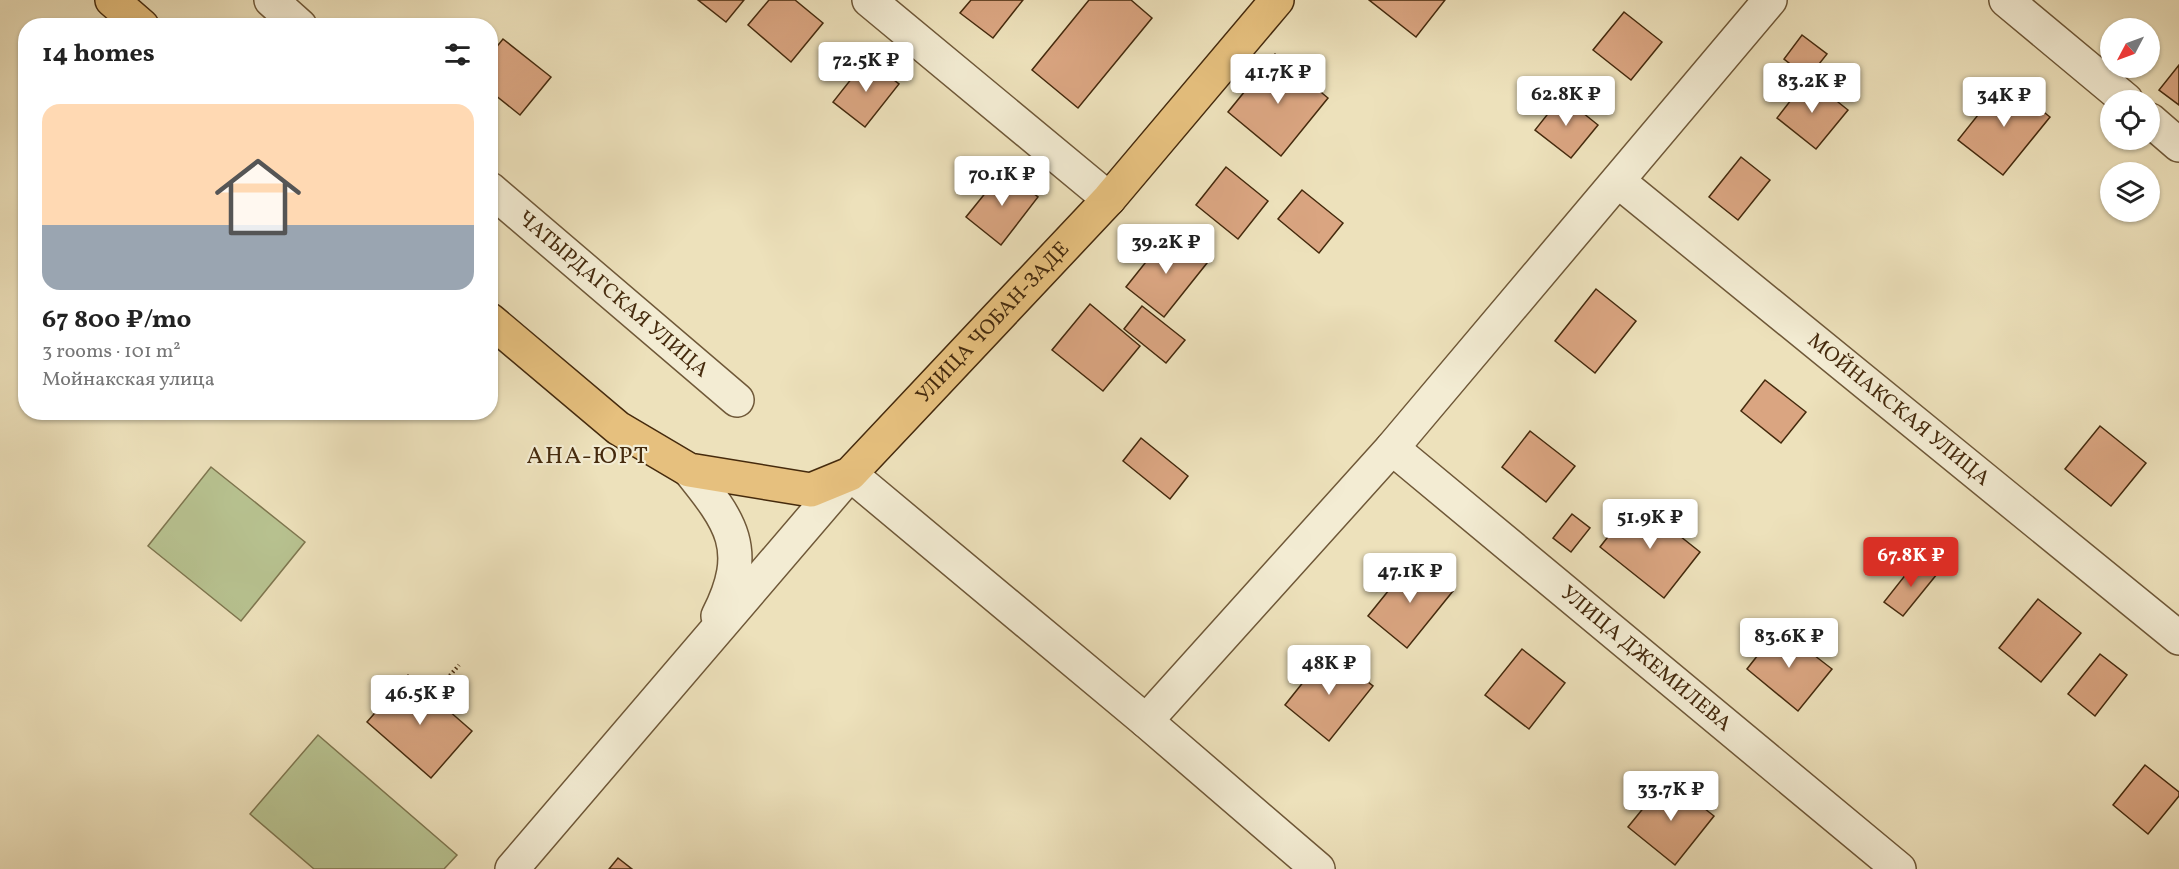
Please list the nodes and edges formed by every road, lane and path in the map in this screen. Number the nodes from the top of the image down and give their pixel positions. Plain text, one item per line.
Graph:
1 (112, 0) edge
2 (271, 0) edge
3 (869, 0) edge
4 (1277, 0) edge
5 (1770, 0) edge
6 (2006, 0) edge
7 (133, 18) edge
8 (291, 18) edge
9 (2114, 90) edge
10 (2160, 129) edge
11 (2179, 145) edge
12 (1618, 181) junction
13 (498, 196) edge
14 (1109, 199) junction
15 (498, 327) edge
16 (737, 400) dead end
17 (1392, 448) junction
18 (689, 470) junction
19 (850, 474) junction
20 (2179, 638) edge
21 (705, 644) junction
22 (459, 664) dead end
23 (432, 696) dead end
24 (1146, 721) junction
25 (512, 869) edge
26 (1318, 869) edge
27 (1899, 869) edge

1 - 7 main road
2 - 8 street
3 - 14 street
4 - 14 main road, УЛИЦА ЧОБАН-ЗАДЕ
5 - 12 street
6 - 9 street
10 - 11 street
12 - 17 street
12 - 20 street, МОЙНАКСКАЯ УЛИЦА
13 - 16 street, ЧАТЫРДАГСКАЯ УЛИЦА
14 - 19 main road, УЛИЦА ЧОБАН-ЗАДЕ
15 - 18 main road
17 - 24 street
17 - 27 street, УЛИЦА ДЖЕМИЛЕВА
18 - 19 main road, УЛИЦА ЧОБАН-ЗАДЕ
18 - 21 street
19 - 21 street
19 - 24 street
21 - 25 street
22 - 23 path
24 - 26 street

